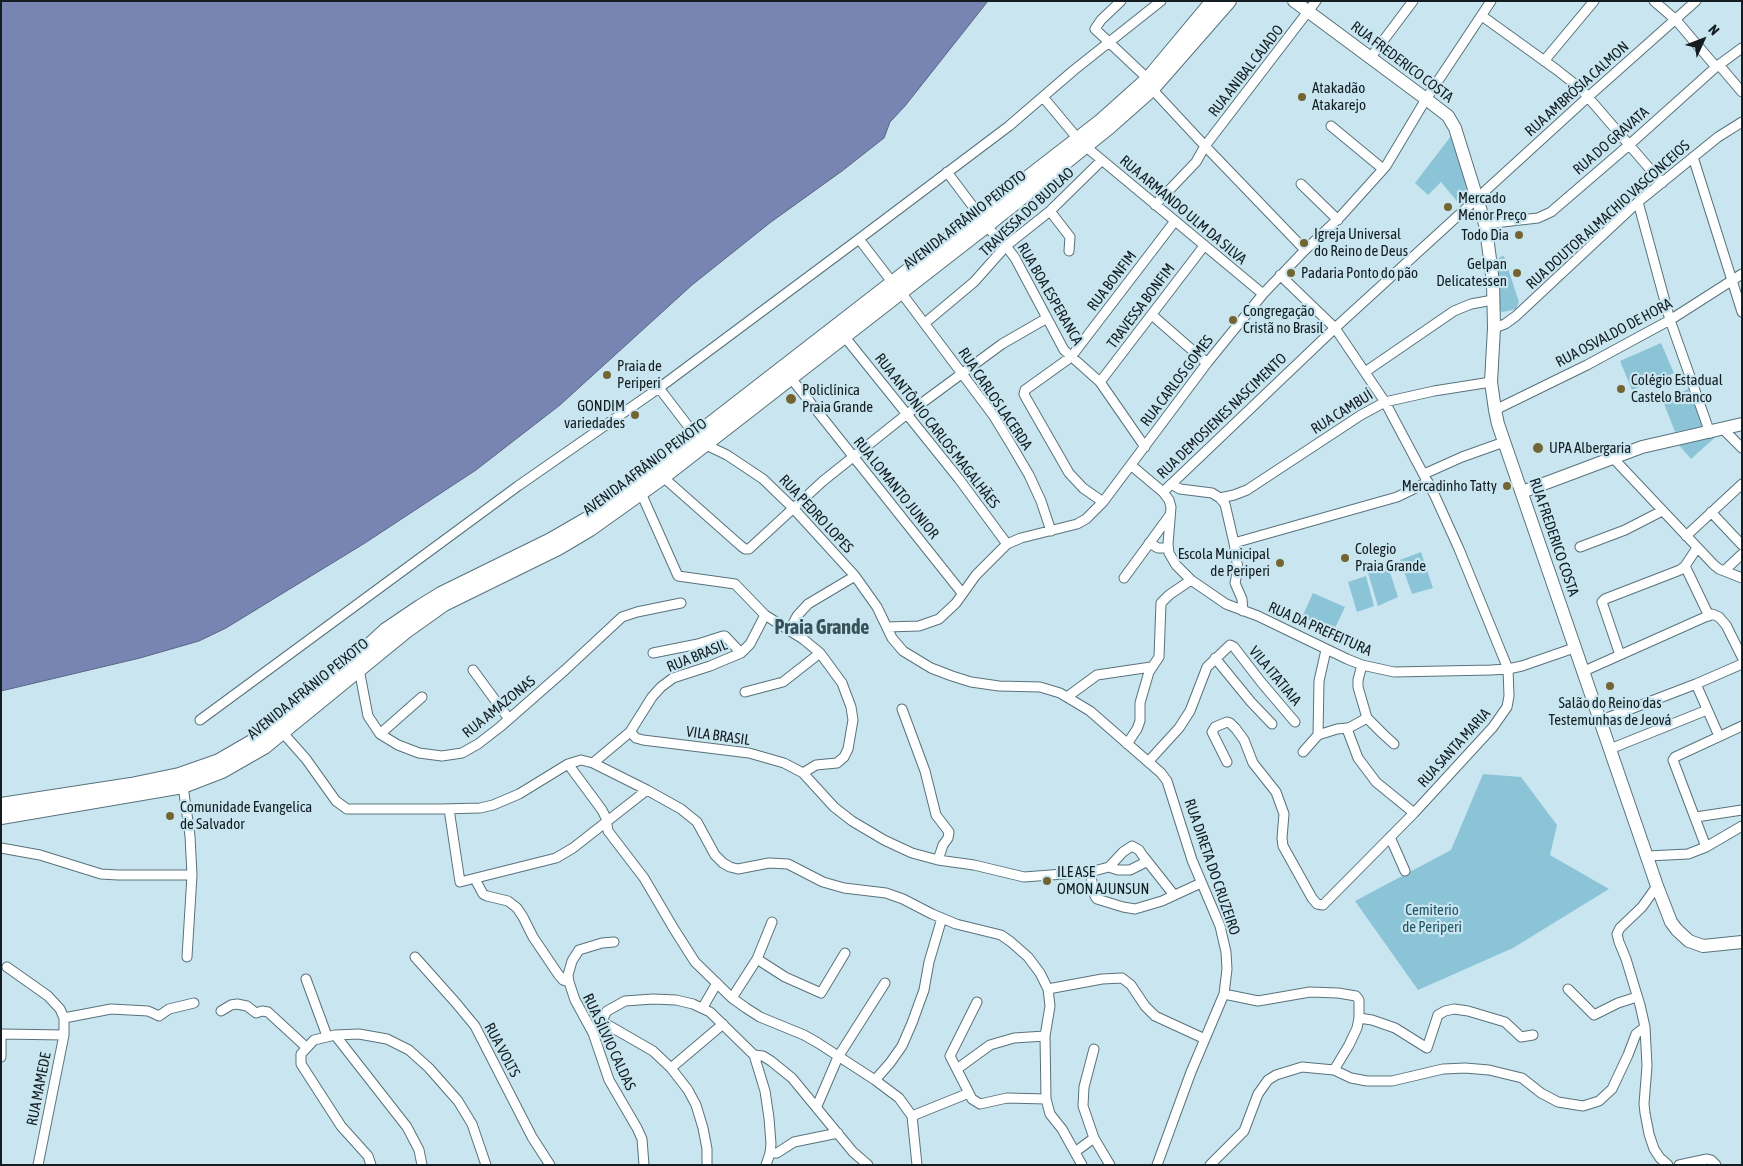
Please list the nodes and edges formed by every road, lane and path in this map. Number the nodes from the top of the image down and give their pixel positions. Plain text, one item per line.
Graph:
1 (1121, 1) edge
2 (1161, 1) edge
3 (1212, 1) edge
4 (1228, 1) edge
5 (1294, 1) edge
6 (1316, 1) edge
7 (1413, 1) edge
8 (1594, 1) edge
9 (1654, 1) edge
10 (1696, 1) edge
11 (1488, 2) edge
12 (1309, 12) junction
13 (1482, 16) junction
14 (1676, 20) junction
15 (1109, 42) junction
16 (1742, 48) edge
17 (1371, 57) junction
18 (1544, 61) junction
19 (1718, 66) junction
20 (1150, 84) junction
21 (1742, 92) edge
22 (1043, 97) junction
23 (1588, 97) junction
24 (1426, 99) junction
25 (1742, 122) edge
26 (1331, 126) dead end
27 (1082, 143) junction
28 (1629, 145) junction
29 (1205, 146) junction
30 (1693, 157) junction
31 (1102, 160) junction
32 (1383, 169) junction
33 (947, 172) junction
34 (1662, 183) junction
35 (1301, 184) dead end
36 (1477, 198) junction
37 (1638, 202) junction
38 (1155, 204) junction
39 (1050, 211) junction
40 (983, 220) junction
41 (1338, 220) junction
42 (1175, 221) junction
43 (1485, 224) junction
44 (859, 239) junction
45 (1006, 246) junction
46 (1204, 246) junction
47 (1305, 250) junction
48 (1069, 251) dead end
49 (1742, 274) edge
50 (1280, 275) junction
51 (1732, 280) junction
52 (896, 287) junction
53 (1263, 294) junction
54 (1493, 300) junction
55 (1742, 312) edge
56 (1152, 315) junction
57 (1047, 318) junction
58 (1670, 320) junction
59 (924, 323) junction
60 (1335, 328) junction
61 (1494, 328) junction
62 (844, 336) junction
63 (1071, 357) junction
64 (1208, 363) junction
65 (1365, 372) junction
66 (962, 373) junction
67 (790, 377) junction
68 (1100, 382) junction
69 (1491, 382) junction
70 (659, 388) junction
71 (1385, 402) junction
72 (1495, 410) junction
73 (907, 414) junction
74 (1742, 424) edge
75 (1723, 429) junction
76 (1710, 432) junction
77 (699, 440) junction
78 (1504, 442) junction
79 (1145, 447) junction
80 (1742, 448) edge
81 (853, 457) junction
82 (1613, 458) junction
83 (1132, 466) junction
84 (663, 477) junction
85 (1426, 478) junction
86 (1171, 484) junction
87 (1741, 485) edge
88 (1163, 492) junction
89 (1522, 492) junction
90 (641, 494) junction
91 (1220, 498) junction
92 (1103, 502) junction
93 (793, 508) junction
94 (1662, 511) junction
95 (1711, 512) junction
96 (1170, 515) junction
97 (1051, 531) junction
98 (1686, 536) junction
99 (1149, 543) junction
100 (1234, 543) junction
101 (1007, 544) junction
102 (1742, 545) edge
103 (1580, 547) dead end
104 (1168, 548) junction
105 (1697, 548) junction
106 (1742, 554) edge
107 (1684, 566) junction
108 (1724, 571) junction
109 (855, 576) junction
110 (1124, 578) dead end
111 (1742, 578) edge
112 (1191, 580) junction
113 (962, 593) junction
114 (681, 603) dead end
115 (1243, 611) junction
116 (765, 615) junction
117 (1709, 616) junction
118 (886, 627) junction
119 (789, 631) junction
120 (1574, 648) junction
121 (1326, 650) junction
122 (652, 653) dead end
123 (741, 653) junction
124 (820, 653) junction
125 (1620, 656) junction
126 (1742, 657) edge
127 (1215, 658) junction
128 (1742, 664) edge
129 (1362, 665) junction
130 (1151, 667) junction
131 (359, 669) junction
132 (1508, 669) junction
133 (473, 670) dead end
134 (1582, 672) junction
135 (1696, 684) junction
136 (745, 692) dead end
137 (422, 697) dead end
138 (1067, 697) junction
139 (902, 709) dead end
140 (1707, 710) junction
141 (1367, 718) junction
142 (509, 719) junction
143 (200, 720) dead end
144 (1600, 721) junction
145 (1295, 722) dead end
146 (1272, 724) dead end
147 (1742, 726) edge
148 (1347, 728) junction
149 (630, 732) junction
150 (283, 733) junction
151 (380, 734) junction
152 (1318, 735) junction
153 (1719, 736) junction
154 (1127, 744) junction
155 (1394, 744) dead end
156 (1610, 749) junction
157 (1303, 752) dead end
158 (1148, 762) junction
159 (1227, 762) dead end
160 (593, 763) junction
161 (568, 764) junction
162 (803, 773) junction
163 (183, 786) junction
164 (647, 790) junction
165 (1, 804) edge
166 (449, 809) junction
167 (1742, 810) edge
168 (1414, 813) junction
169 (1, 817) edge
170 (1696, 817) junction
171 (606, 822) junction
172 (1742, 826) edge
173 (1390, 837) junction
174 (1706, 847) junction
175 (1, 848) edge
176 (1648, 856) junction
177 (1144, 857) junction
178 (938, 860) junction
179 (1110, 867) junction
180 (1405, 871) dead end
181 (1090, 872) junction
182 (192, 875) junction
183 (475, 879) junction
184 (1200, 883) junction
185 (1657, 886) junction
186 (1174, 895) junction
187 (942, 918) junction
188 (772, 922) dead end
189 (614, 942) dead end
190 (1742, 942) edge
191 (845, 953) dead end
192 (187, 957) dead end
193 (415, 957) dead end
194 (757, 959) junction
195 (7, 967) dead end
196 (306, 979) dead end
197 (569, 982) junction
198 (885, 983) dead end
199 (717, 984) junction
200 (1048, 989) junction
201 (1568, 989) dead end
202 (1224, 994) junction
203 (1637, 997) junction
204 (732, 998) junction
205 (977, 1002) dead end
206 (194, 1003) dead end
207 (703, 1007) junction
208 (221, 1011) dead end
209 (64, 1018) junction
210 (1359, 1018) junction
211 (601, 1021) junction
212 (723, 1024) junction
213 (1645, 1027) junction
214 (593, 1033) junction
215 (1, 1034) edge
216 (64, 1035) junction
217 (331, 1035) junction
218 (1533, 1035) dead end
219 (1045, 1036) junction
220 (1205, 1039) junction
221 (305, 1048) junction
222 (1094, 1049) dead end
223 (754, 1055) junction
224 (838, 1056) junction
225 (1, 1057) edge
226 (671, 1068) junction
227 (957, 1069) junction
228 (1334, 1070) junction
229 (875, 1080) junction
230 (969, 1093) junction
231 (1046, 1099) junction
232 (817, 1106) junction
233 (912, 1116) junction
234 (838, 1134) junction
235 (1094, 1138) junction
236 (1075, 1152) junction
237 (770, 1153) junction
238 (38, 1165) edge
239 (372, 1165) edge
240 (422, 1165) edge
241 (486, 1165) edge
242 (550, 1165) edge
243 (644, 1165) edge
244 (706, 1165) edge
245 (766, 1165) edge
246 (868, 1165) edge
247 (917, 1165) edge
248 (1082, 1165) edge
249 (1110, 1165) edge
250 (1157, 1165) edge
251 (1210, 1165) edge
252 (1668, 1165) edge
253 (1680, 1165) edge
254 (1716, 1165) edge

1 - 15 street
2 - 15 street
3 - 20 main road, AVENIDA AFRÂNIO PEIXOTO
4 - 20 main road, AVENIDA AFRÂNIO PEIXOTO
5 - 12 main road, RUA FREDERICO COSTA
6 - 12 street, RUA ANIBAL CAJADO
7 - 17 street
8 - 18 street
9 - 14 street
10 - 14 street, RUA AMBRÓSIA CALMON
11 - 13 street, RUA CARLOS GOMES
12 - 17 main road, RUA FREDERICO COSTA
12 - 29 street, RUA ANIBAL CAJADO
13 - 18 street
13 - 24 street, RUA CARLOS GOMES
14 - 19 street
14 - 23 street, RUA AMBRÓSIA CALMON
15 - 20 street
15 - 22 street
16 - 19 street, RUA DO GRAVATA
17 - 24 main road, RUA FREDERICO COSTA
18 - 23 street
19 - 21 street
19 - 28 street, RUA DO GRAVATA
20 - 27 main road, AVENIDA AFRÂNIO PEIXOTO
20 - 29 street
22 - 27 street, RUA ARMANDO ULM DA SILVA
22 - 33 street
23 - 28 street
23 - 36 street, RUA AMBRÓSIA CALMON
24 - 32 street, RUA CARLOS GOMES
24 - 36 main road, RUA FREDERICO COSTA
25 - 30 street, RUA DOUTOR ALMACHIO VASCONCEIOS
26 - 32 street
27 - 31 street, RUA ARMANDO ULM DA SILVA
27 - 40 main road, AVENIDA AFRÂNIO PEIXOTO
28 - 34 street
28 - 43 street, RUA DO GRAVATA
29 - 38 street, RUA ANIBAL CAJADO
29 - 47 street
30 - 34 street, RUA DOUTOR ALMACHIO VASCONCEIOS
30 - 51 street
31 - 38 street, RUA ARMANDO ULM DA SILVA
31 - 39 street, TRAVESSA DO BUDLAO
32 - 41 street, RUA CARLOS GOMES
33 - 40 street, RUA BOA ESPERANCA
33 - 44 street
34 - 37 street, RUA DOUTOR ALMACHIO VASCONCEIOS
35 - 41 street
36 - 43 main road, RUA FREDERICO COSTA
36 - 60 street, RUA DEMOSIENES NASCIMENTO
37 - 58 street
37 - 61 street, RUA DOUTOR ALMACHIO VASCONCEIOS
38 - 42 street, RUA ARMANDO ULM DA SILVA
39 - 45 street, TRAVESSA DO BUDLAO
39 - 48 street
40 - 45 street, RUA BOA ESPERANCA
40 - 52 main road, AVENIDA AFRÂNIO PEIXOTO
41 - 47 street, RUA CARLOS GOMES
42 - 46 street, RUA ARMANDO ULM DA SILVA
42 - 63 street, RUA BONFIM
43 - 54 main road, RUA FREDERICO COSTA
44 - 52 street, RUA CARLOS LACERDA
44 - 70 street
45 - 57 street, RUA BOA ESPERANCA
45 - 59 street, TRAVESSA DO BUDLAO
46 - 53 street, RUA ARMANDO ULM DA SILVA
46 - 56 street, TRAVESSA BONFIM
47 - 50 street, RUA CARLOS GOMES
49 - 51 street, RUA OSVALDO DE HORA
50 - 53 street, RUA CARLOS GOMES
50 - 60 street, RUA SANTA MARIA
51 - 55 street
51 - 58 street, RUA OSVALDO DE HORA
52 - 59 street, RUA CARLOS LACERDA
52 - 62 main road, AVENIDA AFRÂNIO PEIXOTO
52 - 77 main road, AVENIDA AFRÂNIO PEIXOTO
53 - 64 street, RUA CARLOS GOMES
54 - 61 main road, RUA FREDERICO COSTA
54 - 65 street
56 - 64 street
56 - 68 street, TRAVESSA BONFIM
57 - 63 street, RUA BOA ESPERANCA
57 - 66 street
58 - 72 street, RUA OSVALDO DE HORA
58 - 76 street
59 - 66 street, RUA CARLOS LACERDA
60 - 65 street, RUA SANTA MARIA
60 - 86 street, RUA DEMOSIENES NASCIMENTO
61 - 69 main road, RUA FREDERICO COSTA
62 - 67 main road, AVENIDA AFRÂNIO PEIXOTO
62 - 73 street, RUA ANTÔNIO CARLOS MAGALHÃES
63 - 68 street, RUA BOA ESPERANCA
63 - 92 street, RUA BONFIM
64 - 79 street, RUA CARLOS GOMES
65 - 71 street, RUA SANTA MARIA
66 - 73 street
66 - 97 street, RUA CARLOS LACERDA
67 - 77 main road, AVENIDA AFRÂNIO PEIXOTO
67 - 81 street, RUA LOMANTO JUNIOR
68 - 79 street, RUA BOA ESPERANCA
69 - 71 street, RUA CAMBUÍ
69 - 72 main road, RUA FREDERICO COSTA
70 - 77 street, RUA PEDRO LOPES
70 - 143 street
71 - 85 street, RUA SANTA MARIA
71 - 91 street, RUA CAMBUÍ
72 - 78 main road, RUA FREDERICO COSTA
73 - 81 street
73 - 101 street, RUA ANTÔNIO CARLOS MAGALHÃES
74 - 75 main road
75 - 76 main road
75 - 80 street
76 - 82 main road
77 - 84 main road, AVENIDA AFRÂNIO PEIXOTO
77 - 93 street, RUA PEDRO LOPES
77 - 165 main road, AVENIDA AFRÂNIO PEIXOTO
78 - 85 street
78 - 89 main road, RUA FREDERICO COSTA
79 - 83 street, RUA CARLOS GOMES
81 - 93 street
81 - 113 street, RUA LOMANTO JUNIOR
82 - 89 main road
82 - 94 street
83 - 88 street
83 - 92 street, RUA CARLOS GOMES
84 - 90 main road, AVENIDA AFRÂNIO PEIXOTO
84 - 93 street
85 - 100 street
85 - 132 street, RUA SANTA MARIA
86 - 88 street, RUA DEMOSIENES NASCIMENTO
86 - 91 street
87 - 95 street
88 - 96 street
89 - 120 main road, RUA FREDERICO COSTA
90 - 116 street
90 - 131 main road, AVENIDA AFRÂNIO PEIXOTO
91 - 100 street
92 - 97 street, RUA CARLOS GOMES
93 - 109 street, RUA PEDRO LOPES
94 - 98 street
94 - 103 street
95 - 98 street
95 - 102 street
96 - 99 street
96 - 104 street
97 - 101 street, RUA CARLOS GOMES
98 - 105 street
99 - 104 street
99 - 110 street
100 - 115 street
101 - 113 street, RUA CARLOS GOMES
104 - 112 street, RUA DA PREFEITURA
105 - 107 street
105 - 108 street
106 - 108 street
107 - 117 street
107 - 125 street
108 - 111 street
109 - 118 street, RUA PEDRO LOPES
109 - 119 street
112 - 115 street, RUA DA PREFEITURA
112 - 130 street
113 - 118 street, RUA CARLOS GOMES
114 - 142 street, RUA AMAZONAS
115 - 121 street, RUA DA PREFEITURA
116 - 119 street
116 - 123 street, RUA BRASIL
117 - 125 street
117 - 126 street
118 - 138 street, RUA DIRETA DO CRUZEIRO
119 - 124 street
120 - 132 street, RUA DA PREFEITURA
120 - 134 main road, RUA FREDERICO COSTA
121 - 129 street, RUA DA PREFEITURA
121 - 152 street
122 - 123 street
123 - 149 street, RUA BRASIL
124 - 136 street
124 - 162 street
125 - 134 street
127 - 145 street, VILA ITATIAIA
127 - 146 street
127 - 158 street
128 - 135 street
129 - 132 street, RUA DA PREFEITURA
129 - 141 street
130 - 138 street
130 - 154 street
131 - 150 main road, AVENIDA AFRÂNIO PEIXOTO
131 - 151 street, RUA AMAZONAS
132 - 168 street, RUA SANTA MARIA
133 - 142 street
134 - 144 main road, RUA FREDERICO COSTA
135 - 140 street
135 - 144 street
137 - 151 street
138 - 154 street, RUA DIRETA DO CRUZEIRO
139 - 178 street
140 - 153 street
140 - 156 street
141 - 148 street
141 - 155 street
142 - 151 street, RUA AMAZONAS
144 - 156 main road, RUA FREDERICO COSTA
147 - 153 street
148 - 152 street
148 - 168 street
149 - 160 street, RUA BRASIL
149 - 162 street, VILA BRASIL
150 - 163 main road, AVENIDA AFRÂNIO PEIXOTO
150 - 166 street
152 - 157 street
153 - 170 street
154 - 158 street, RUA DIRETA DO CRUZEIRO
156 - 176 main road, RUA FREDERICO COSTA
158 - 184 street, RUA DIRETA DO CRUZEIRO
159 - 173 street, RUA SANTA MARIA
160 - 161 street
160 - 164 street
161 - 166 street
161 - 171 street
162 - 178 street
163 - 169 main road, AVENIDA AFRÂNIO PEIXOTO
163 - 182 street
164 - 171 street
164 - 187 street
166 - 183 street
167 - 170 street
168 - 173 street, RUA SANTA MARIA
170 - 174 street
171 - 183 street
171 - 199 street
172 - 174 street
173 - 180 street
174 - 176 street
175 - 182 street
176 - 185 main road, RUA FREDERICO COSTA
177 - 179 street
177 - 179 street
177 - 186 street
178 - 181 street
179 - 181 street
181 - 186 street
182 - 192 street
183 - 197 street, RUA SÍLVIO CALDAS
184 - 186 street
184 - 202 street, RUA DIRETA DO CRUZEIRO
185 - 190 main road, RUA FREDERICO COSTA
185 - 203 street
187 - 200 street
187 - 229 street
188 - 194 street
189 - 197 street
191 - 194 street
193 - 242 street, RUA VOLTS
194 - 204 street
195 - 209 street
196 - 217 street
197 - 214 street, RUA SÍLVIO CALDAS
198 - 224 street
199 - 204 street
199 - 207 street
200 - 219 street
200 - 220 street
201 - 203 street
202 - 210 street
202 - 220 street, RUA DIRETA DO CRUZEIRO
203 - 213 street
204 - 224 street
205 - 227 street
206 - 209 street
207 - 211 street
207 - 212 street
208 - 221 street
209 - 216 street, RUA MAMEDE
210 - 218 street
210 - 228 street
211 - 214 street
211 - 226 street
212 - 223 street
212 - 226 street
213 - 228 street
213 - 252 street
214 - 243 street, RUA SÍLVIO CALDAS
215 - 216 street
215 - 225 street
216 - 238 street, RUA MAMEDE
217 - 221 street
217 - 240 street
217 - 241 street
219 - 227 street
219 - 231 street
220 - 250 street, RUA DIRETA DO CRUZEIRO
221 - 239 street
222 - 235 street
223 - 232 street
223 - 237 street
224 - 229 street
224 - 232 street
226 - 244 street
227 - 230 street
228 - 251 street
229 - 233 street
230 - 231 street
230 - 233 street
231 - 236 street
232 - 234 street
233 - 247 street
234 - 237 street
234 - 246 street
235 - 236 street
235 - 249 street
236 - 248 street
237 - 245 street
253 - 254 street

